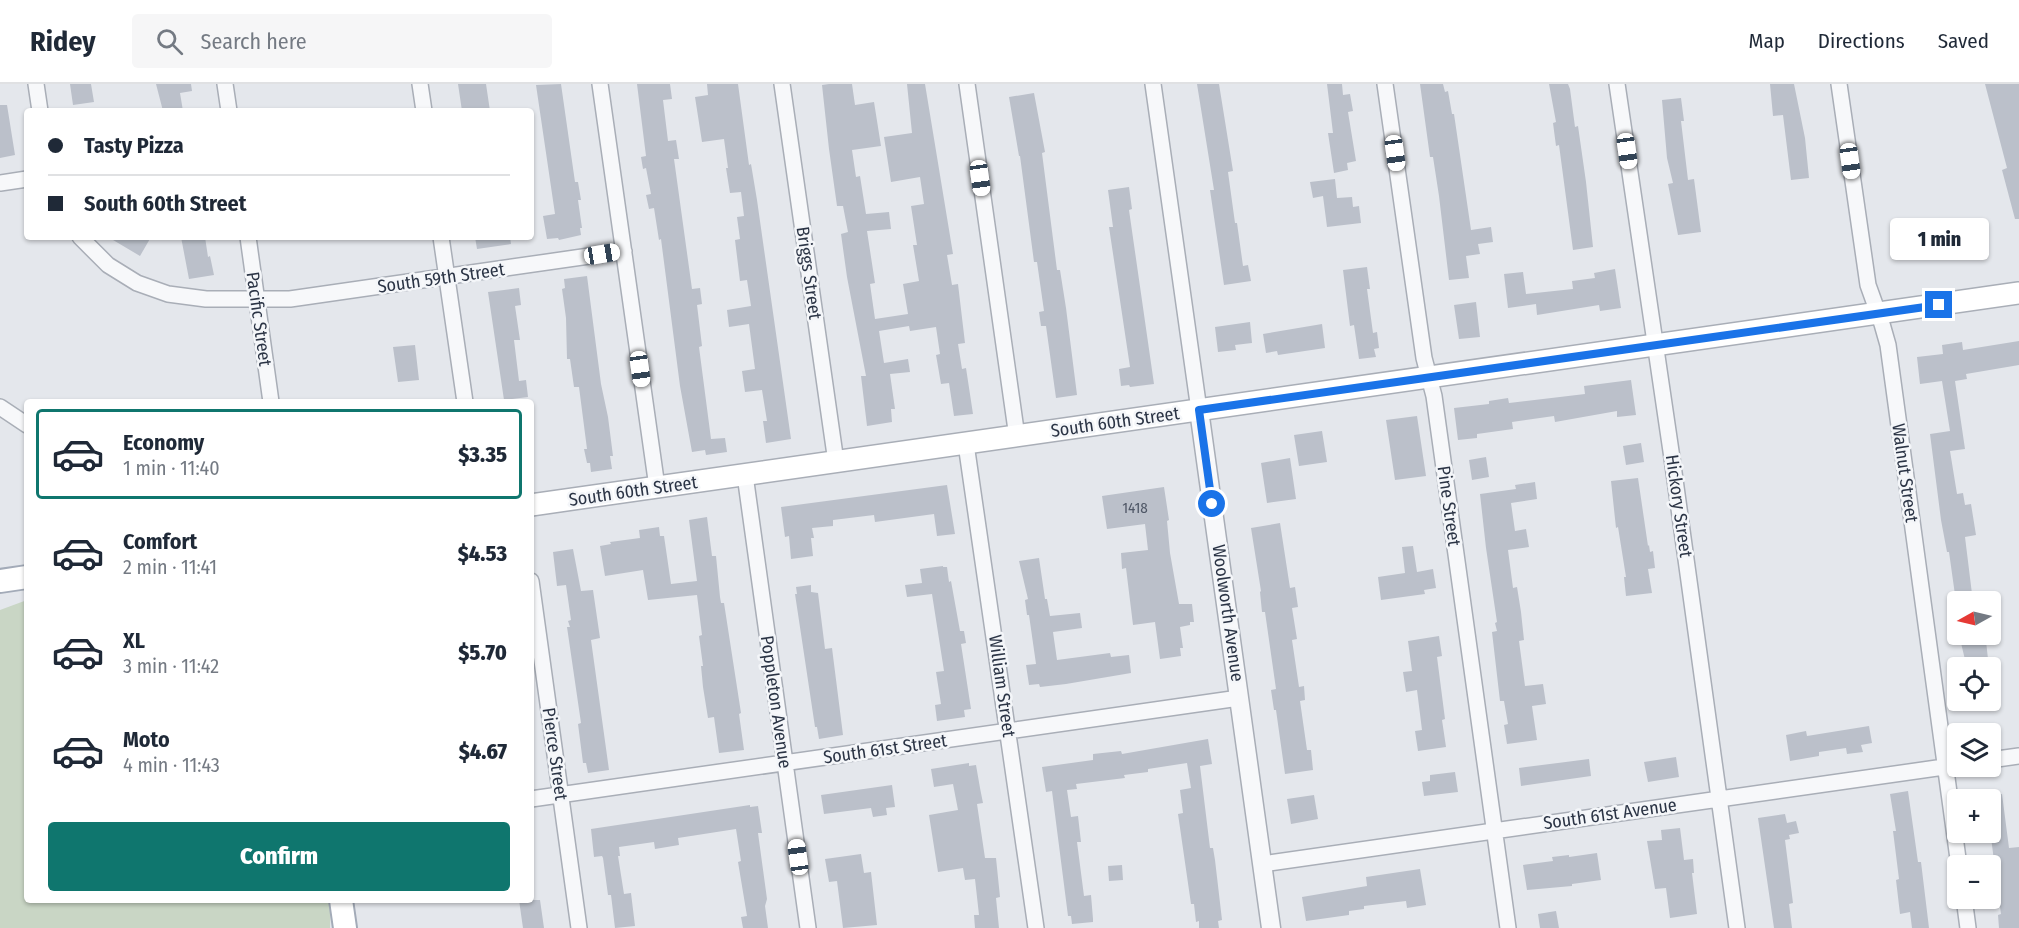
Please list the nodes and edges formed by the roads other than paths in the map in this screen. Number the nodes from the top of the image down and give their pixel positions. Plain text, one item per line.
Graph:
1 (36, 84) edge
2 (225, 84) edge
3 (420, 84) edge
4 (600, 84) edge
5 (782, 84) edge
6 (967, 84) edge
7 (1153, 84) edge
8 (1385, 84) edge
9 (1617, 84) edge
10 (1839, 84) edge
11 (40, 108) edge
12 (229, 108) edge
13 (424, 108) edge
14 (24, 179) edge
15 (0, 183) edge
16 (83, 240) edge
17 (248, 240) edge
18 (441, 240) edge
19 (624, 250) junction
20 (447, 277) junction
21 (2019, 293) edge
22 (257, 299) junction
23 (1878, 314) junction
24 (1655, 345) junction
25 (1429, 378) junction
26 (271, 399) edge
27 (465, 399) edge
28 (0, 407) edge
29 (1199, 410) junction
30 (24, 423) edge
31 (1017, 437) junction
32 (966, 444) junction
33 (836, 462) junction
34 (745, 475) junction
35 (657, 487) junction
36 (534, 505) edge
37 (24, 577) edge
38 (0, 581) edge
39 (534, 602) edge
40 (1239, 698) junction
41 (1009, 731) junction
42 (1947, 733) edge
43 (2019, 756) edge
44 (2001, 758) edge
45 (785, 763) junction
46 (1947, 767) edge
47 (1953, 777) edge
48 (561, 795) junction
49 (534, 799) edge
50 (1720, 799) junction
51 (1494, 831) junction
52 (1958, 855) edge
53 (1262, 864) junction
54 (341, 903) edge
55 (1965, 909) edge
56 (345, 928) edge
57 (579, 928) edge
58 (808, 928) edge
59 (1036, 928) edge
60 (1271, 928) edge
61 (1508, 928) edge
62 (1737, 928) edge
63 (1968, 928) edge

1 - 11 street
2 - 12 street
3 - 13 street
4 - 19 street
5 - 33 street, Briggs Street
6 - 31 street
7 - 29 street, Woolworth Avenue
8 - 25 street, Pine Street
9 - 24 street, Hickory Street
10 - 23 street, Walnut Street
14 - 15 street
16 - 22 street, South 59th Street
17 - 22 street, Pacific Street
18 - 20 street
19 - 20 street, South 59th Street
19 - 35 street
20 - 22 street, South 59th Street
20 - 27 street
21 - 23 main road, South 60th Street
22 - 26 street, Pacific Street
23 - 24 main road, South 60th Street
23 - 42 street, Walnut Street
24 - 25 main road, South 60th Street
24 - 50 street, Hickory Street
25 - 29 main road, South 60th Street
25 - 51 street, Pine Street
28 - 30 street
29 - 31 main road, South 60th Street
29 - 40 street, Woolworth Avenue
31 - 32 main road, South 60th Street
32 - 33 main road, South 60th Street
32 - 41 street, William Street
33 - 34 main road, South 60th Street
34 - 35 main road, South 60th Street
34 - 45 street, Poppleton Avenue
35 - 36 main road, South 60th Street
37 - 38 main road
39 - 48 street, Pierce Street
40 - 41 street, South 61st Street
40 - 53 street, Woolworth Avenue
41 - 45 street, South 61st Street
41 - 59 street, William Street
43 - 44 street
45 - 48 street, South 61st Street
45 - 58 street, Poppleton Avenue
46 - 50 street, South 61st Avenue
47 - 52 street, Walnut Street
48 - 49 street, South 61st Street
48 - 57 street, Pierce Street
50 - 51 street, South 61st Avenue
50 - 62 street, Hickory Street
51 - 53 street, South 61st Avenue
51 - 61 street, Pine Street
53 - 60 street, Woolworth Avenue
54 - 56 main road
55 - 63 street

